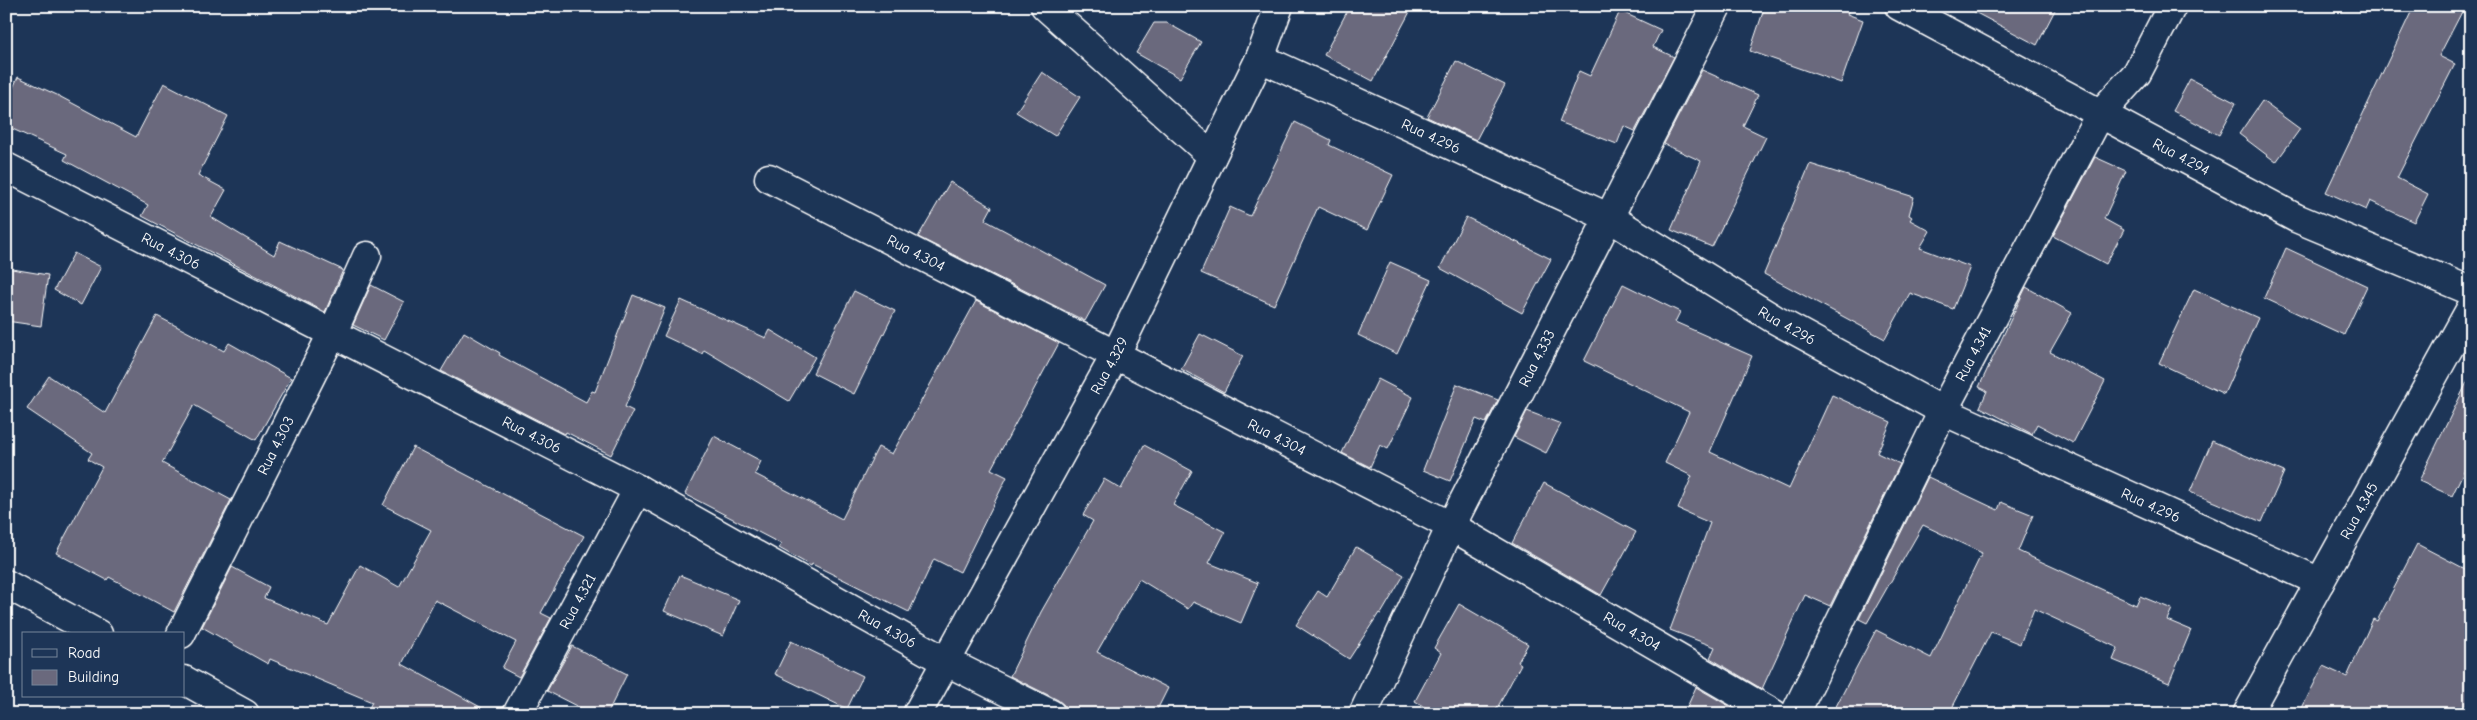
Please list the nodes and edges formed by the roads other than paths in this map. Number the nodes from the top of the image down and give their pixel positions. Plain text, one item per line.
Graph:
1 (1045, 6) edge
2 (1279, 6) edge
3 (1717, 6) edge
4 (1899, 6) edge
5 (2172, 6) edge
6 (1260, 58) junction
7 (2100, 114) junction
8 (1212, 156) junction
9 (6, 167) edge
10 (769, 178) dead end
11 (1610, 218) junction
12 (367, 256) dead end
13 (2471, 291) edge
14 (2471, 308) edge
15 (333, 332) junction
16 (1116, 354) junction
17 (1943, 411) junction
18 (638, 489) junction
19 (1451, 526) junction
20 (2320, 582) junction
21 (6, 584) edge
22 (94, 632) edge
23 (182, 632) edge
24 (945, 661) junction
25 (185, 681) edge
26 (245, 714) edge
27 (517, 714) edge
28 (917, 714) edge
29 (1050, 714) edge
30 (1363, 714) edge
31 (1774, 714) edge
32 (1795, 714) edge
33 (2247, 714) edge

1 - 8 street
2 - 6 street, Rua 4.329
3 - 11 street, Rua 4.333
4 - 7 street, Rua 4.294
5 - 7 street, Rua 4.341
6 - 8 street, Rua 4.329
6 - 11 street, Rua 4.296
7 - 13 street, Rua 4.294
7 - 17 street, Rua 4.341
8 - 16 street, Rua 4.329
9 - 15 street, Rua 4.306
10 - 16 street, Rua 4.304
11 - 17 street, Rua 4.296
11 - 19 street, Rua 4.333
12 - 15 street, Rua 4.303
14 - 20 street, Rua 4.345
15 - 18 street, Rua 4.306
15 - 23 street, Rua 4.303
16 - 19 street, Rua 4.304
16 - 24 street, Rua 4.329
17 - 20 street, Rua 4.296
17 - 32 street, Rua 4.341
18 - 24 street, Rua 4.306
18 - 27 street, Rua 4.321
19 - 30 street, Rua 4.333
19 - 31 street, Rua 4.304
20 - 33 street, Rua 4.345
21 - 22 street
24 - 28 street, Rua 4.329
24 - 29 street, Rua 4.306
25 - 26 street

